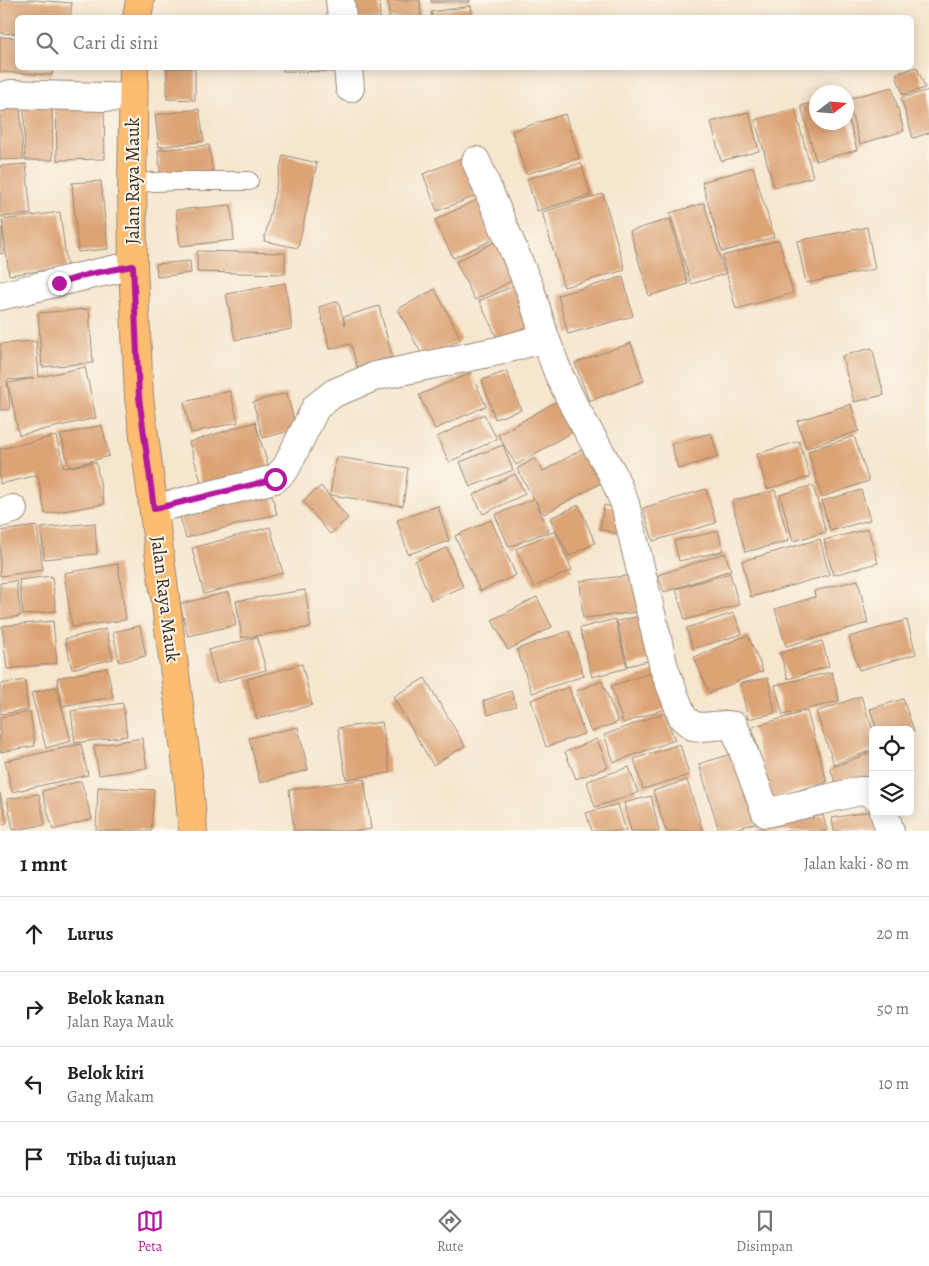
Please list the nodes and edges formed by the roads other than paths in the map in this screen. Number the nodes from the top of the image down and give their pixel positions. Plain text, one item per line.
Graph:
1 (140, 0) edge
2 (340, 0) edge
3 (138, 15) edge
4 (342, 15) edge
5 (134, 70) edge
6 (0, 97) edge
7 (134, 98) junction
8 (476, 161) dead end
9 (249, 181) dead end
10 (132, 183) junction
11 (133, 266) junction
12 (0, 296) edge
13 (545, 338) junction
14 (154, 509) junction
15 (869, 791) edge
16 (885, 816) edge
17 (193, 831) edge
18 (890, 831) edge

1 - 3 main road
2 - 4 street
5 - 7 main road, Jalan Raya Mauk
6 - 7 street
7 - 10 main road, Jalan Raya Mauk
8 - 13 street
9 - 10 lane
10 - 11 main road, Jalan Raya Mauk
11 - 12 street
11 - 14 main road, Jalan Raya Mauk
13 - 14 street
13 - 15 street
14 - 17 main road, Jalan Raya Mauk
16 - 18 street

